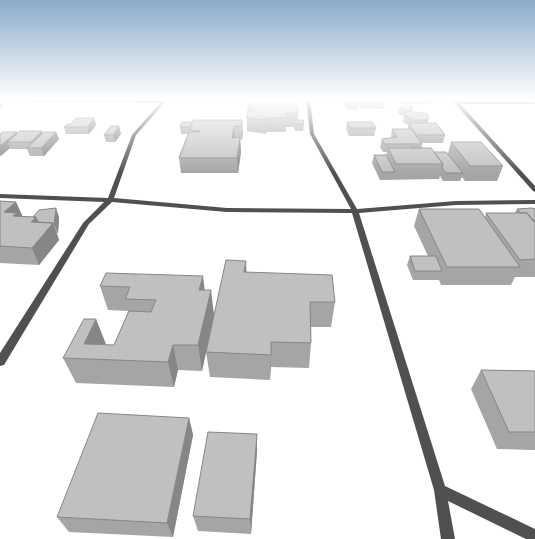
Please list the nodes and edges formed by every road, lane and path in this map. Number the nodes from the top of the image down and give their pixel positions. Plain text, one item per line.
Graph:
1 (144, 124) edge
2 (311, 124) edge
3 (477, 124) edge
4 (535, 190) edge
5 (0, 196) edge
6 (110, 200) junction
7 (535, 202) edge
8 (355, 211) junction
9 (0, 362) edge
10 (440, 490) junction
11 (535, 536) edge
12 (448, 539) edge

1 - 6 street
2 - 8 street
3 - 4 street
5 - 6 street
6 - 8 street
6 - 9 street
7 - 8 street
8 - 10 street
10 - 11 street
10 - 12 street

